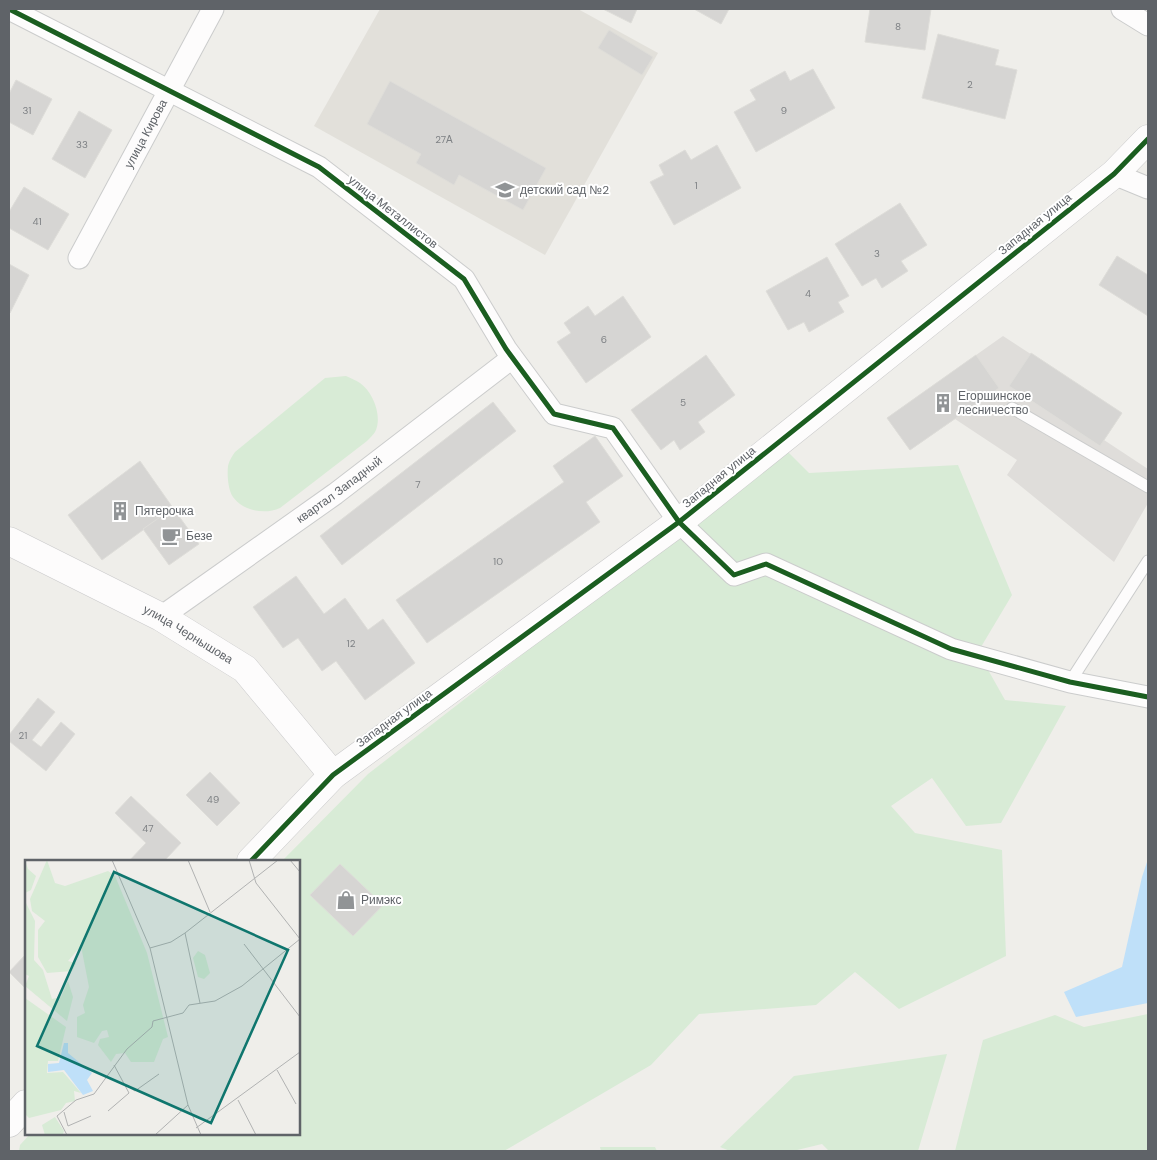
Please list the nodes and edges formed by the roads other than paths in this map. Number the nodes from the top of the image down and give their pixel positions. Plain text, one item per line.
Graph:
1 (9, 9) edge
2 (213, 9) edge
3 (1122, 9) edge
4 (1148, 25) edge
5 (168, 91) junction
6 (1148, 139) edge
7 (1114, 174) junction
8 (1148, 188) edge
9 (79, 258) dead end
10 (512, 358) junction
11 (1012, 408) dead end
12 (1148, 487) edge
13 (679, 522) junction
14 (9, 541) edge
15 (1148, 561) edge
16 (161, 616) junction
17 (1070, 682) junction
18 (1148, 698) edge
19 (333, 775) junction
20 (252, 860) edge
21 (25, 1105) edge
22 (9, 1123) edge

1 - 5 street, улица Металлистов
2 - 5 street, улица Кирова
3 - 4 street
5 - 9 street, улица Кирова
5 - 10 street, улица Металлистов
6 - 7 street, Западная улица
7 - 8 street
7 - 13 street, Западная улица
10 - 13 street, улица Металлистов
10 - 16 street, квартал Западный
11 - 12 lane
13 - 17 street, улица Металлистов
13 - 19 street, Западная улица
14 - 16 street, улица Чернышова
15 - 17 lane
16 - 19 street, улица Чернышова
17 - 18 street
19 - 20 street, Западная улица
21 - 22 street

